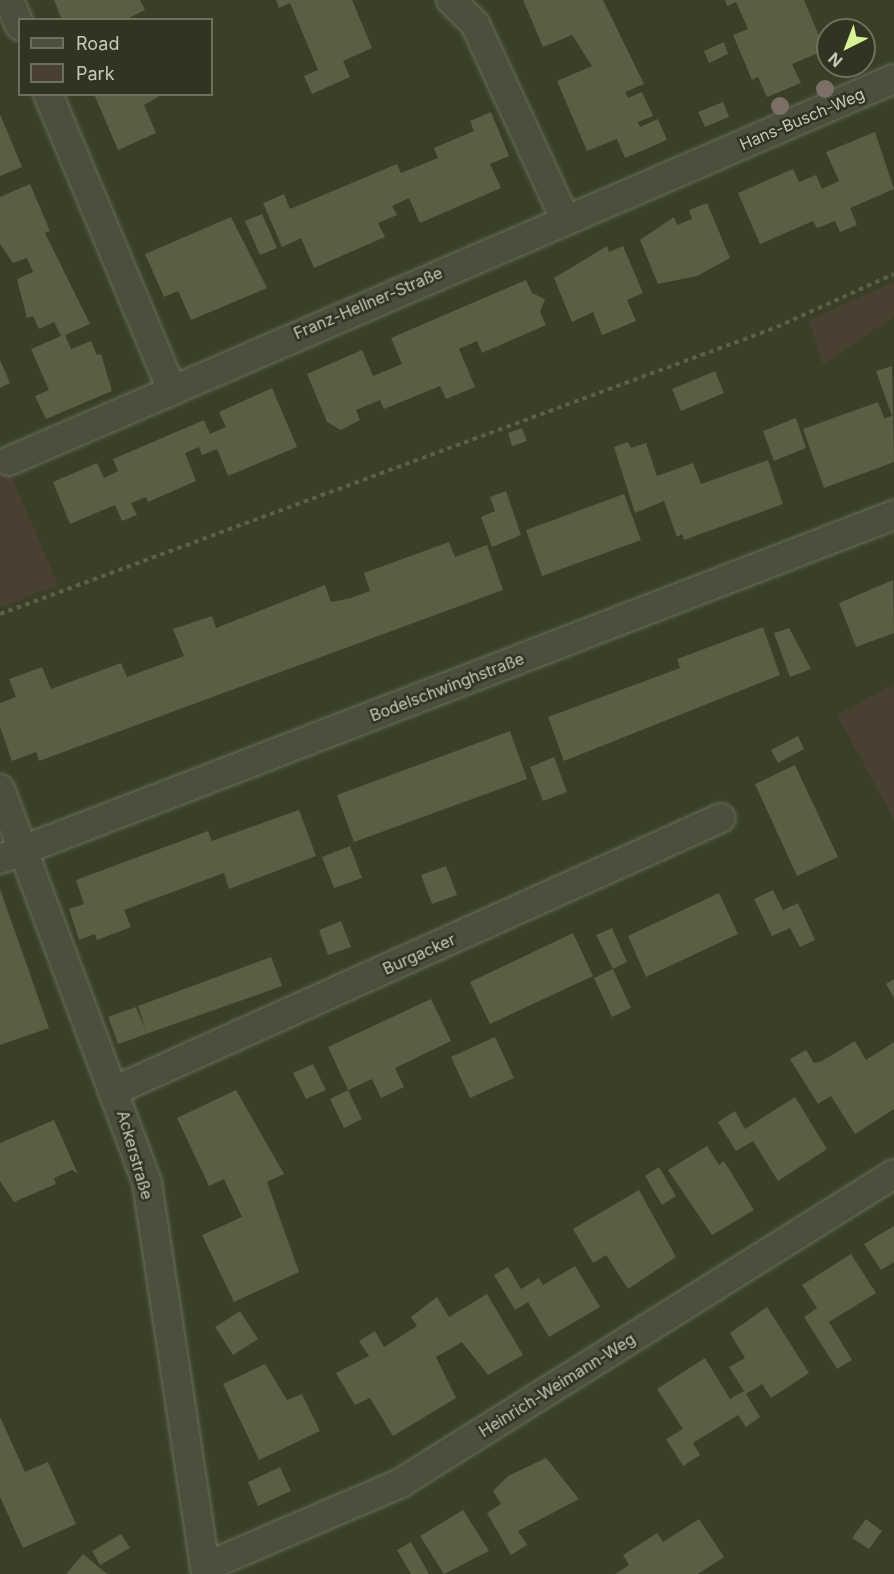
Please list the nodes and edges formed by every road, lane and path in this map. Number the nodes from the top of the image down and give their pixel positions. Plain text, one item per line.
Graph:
1 (9, 0) edge
2 (451, 0) edge
3 (18, 21) edge
4 (894, 80) edge
5 (49, 96) edge
6 (711, 158) joint
7 (565, 219) junction
8 (894, 274) edge
9 (171, 388) junction
10 (9, 461) dead end
11 (894, 515) edge
12 (0, 614) edge
13 (0, 789) edge
14 (721, 819) dead end
15 (12, 854) edge
16 (116, 1090) junction
17 (894, 1174) edge
18 (206, 1570) edge

1 - 3 street
2 - 7 street
4 - 6 street, Hans-Busch-Weg
5 - 9 street
6 - 7 street, Franz-Hellner-Straße
7 - 9 street, Franz-Hellner-Straße
8 - 12 path
9 - 10 street, Franz-Hellner-Straße
11 - 15 street, Bodelschwinghstraße
13 - 15 street, Ackerstraße
14 - 16 street, Burgacker
15 - 16 street, Ackerstraße
16 - 18 street, Ackerstraße
17 - 18 street, Heinrich-Weimann-Weg

